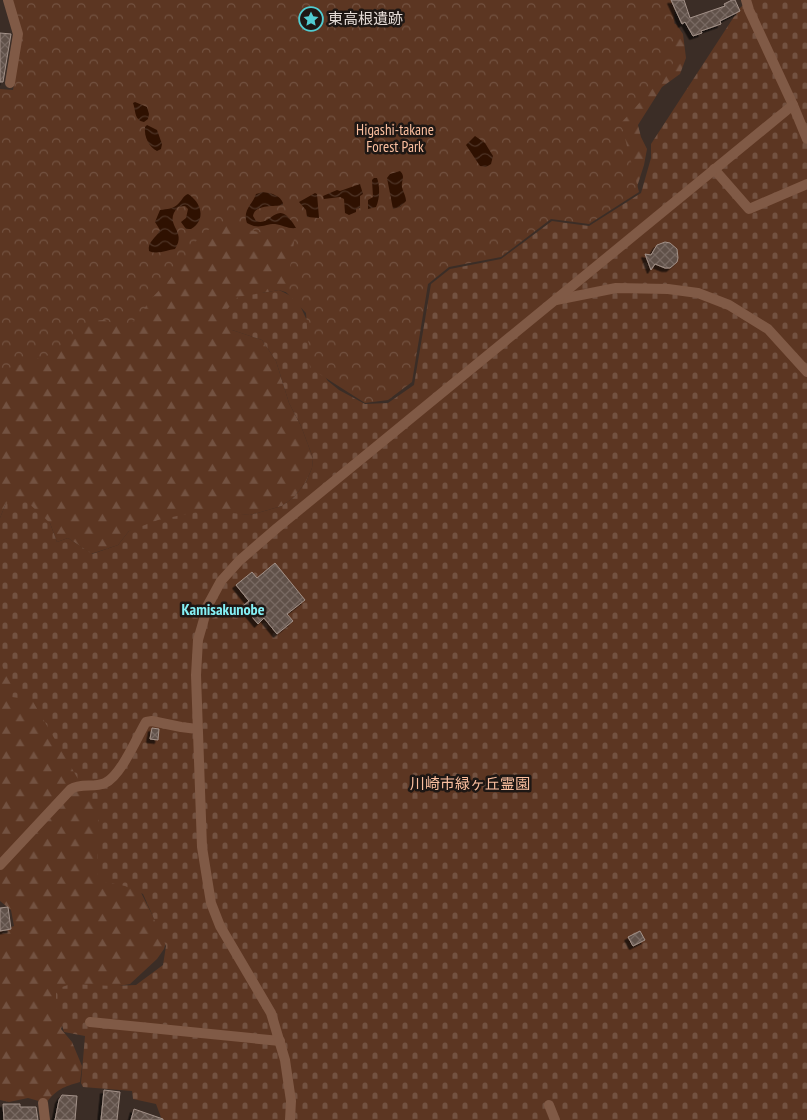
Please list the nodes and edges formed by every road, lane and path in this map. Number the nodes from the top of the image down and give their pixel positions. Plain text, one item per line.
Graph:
1 (8, 0) edge
2 (746, 0) edge
3 (0, 13) edge
4 (12, 14) junction
5 (10, 83) dead end
6 (793, 105) junction
7 (807, 139) edge
8 (714, 169) junction
9 (807, 184) edge
10 (555, 301) junction
11 (807, 372) edge
12 (197, 729) junction
13 (0, 865) edge
14 (90, 1022) dead end
15 (280, 1041) junction
16 (43, 1103) dead end
17 (549, 1105) dead end
18 (45, 1120) edge
19 (290, 1120) edge
20 (555, 1120) edge

1 - 4 street
2 - 6 street
3 - 4 street
4 - 5 street
6 - 7 street
6 - 8 street
8 - 9 street
8 - 10 street
10 - 11 street
10 - 12 street
12 - 13 street
12 - 15 street
14 - 15 street
15 - 19 street
16 - 18 street
17 - 20 street

